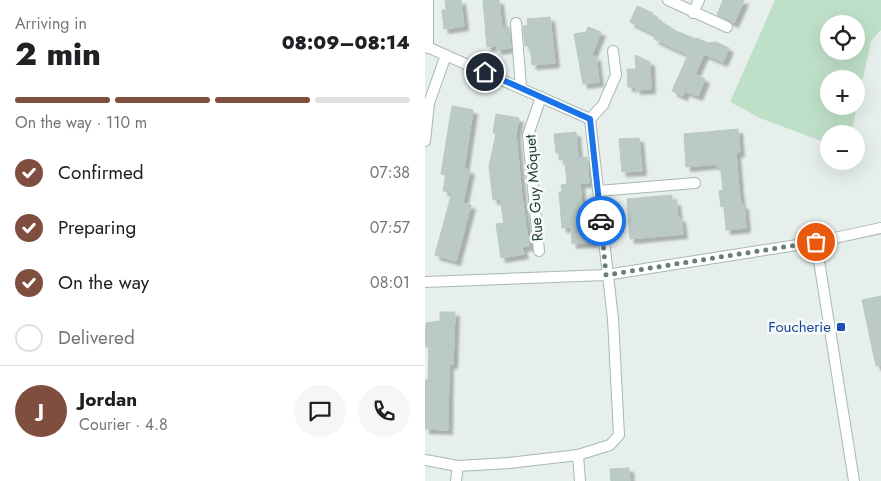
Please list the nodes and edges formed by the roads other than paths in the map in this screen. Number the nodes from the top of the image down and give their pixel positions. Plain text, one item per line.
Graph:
1 (428, 0) edge
2 (668, 0) edge
3 (699, 0) edge
4 (693, 13) junction
5 (516, 23) dead end
6 (727, 28) dead end
7 (427, 47) edge
8 (613, 51) dead end
9 (446, 55) junction
10 (521, 88) junction
11 (541, 97) junction
12 (590, 119) junction
13 (425, 141) edge
14 (695, 183) dead end
15 (598, 191) junction
16 (881, 228) edge
17 (816, 242) junction
18 (539, 251) dead end
19 (606, 275) junction
20 (425, 282) edge
21 (578, 454) junction
22 (425, 460) edge
23 (458, 466) junction
24 (456, 481) edge
25 (579, 481) edge
26 (854, 481) edge

1 - 7 street
2 - 4 street
3 - 4 street
4 - 6 street
5 - 10 street
7 - 9 street
8 - 12 street
9 - 10 street
9 - 13 street
10 - 11 street
11 - 12 street
11 - 18 street, Rue Guy Môquet
12 - 15 street
14 - 15 street
15 - 19 street
16 - 17 street
17 - 19 street
17 - 26 street
19 - 20 street
19 - 21 street
21 - 23 street
21 - 25 street
22 - 23 street
23 - 24 street

